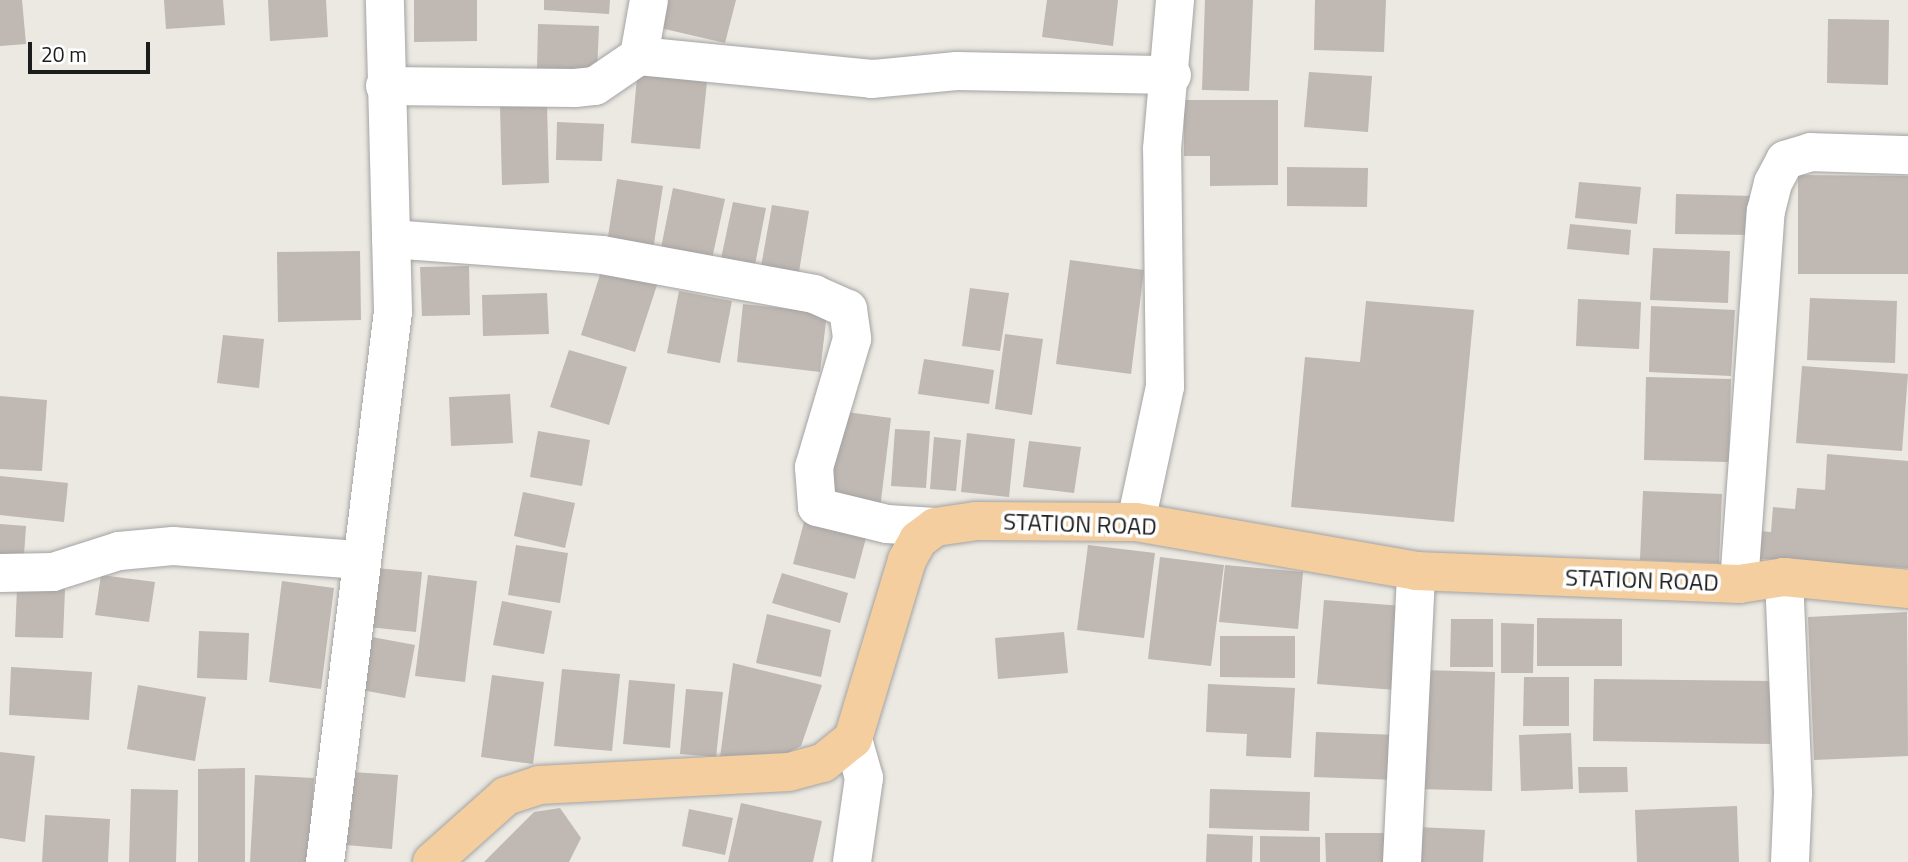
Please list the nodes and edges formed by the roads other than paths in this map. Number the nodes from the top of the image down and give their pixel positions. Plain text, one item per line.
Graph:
1 (385, 0) edge
2 (649, 0) edge
3 (1175, 0) edge
4 (639, 56) junction
5 (1172, 75) junction
6 (386, 86) junction
7 (1908, 155) edge
8 (391, 239) junction
9 (1136, 522) junction
10 (935, 527) junction
11 (360, 560) junction
12 (1416, 571) junction
13 (0, 573) edge
14 (1784, 577) junction
15 (1739, 584) junction
16 (1908, 589) edge
17 (853, 739) junction
18 (325, 862) edge
19 (432, 862) edge
20 (852, 862) edge
21 (1402, 862) edge
22 (1790, 862) edge

1 - 6 street
2 - 4 street
3 - 5 street
4 - 5 street
4 - 6 street
5 - 9 street
6 - 8 street
7 - 15 street
8 - 10 street
8 - 11 street
9 - 10 main road, STATION ROAD
9 - 12 main road, STATION ROAD
10 - 17 main road
11 - 13 street
11 - 18 street
12 - 15 main road, STATION ROAD
12 - 21 street
14 - 15 main road, STATION ROAD
14 - 16 main road, STATION ROAD
14 - 22 street
17 - 19 main road
17 - 20 street

